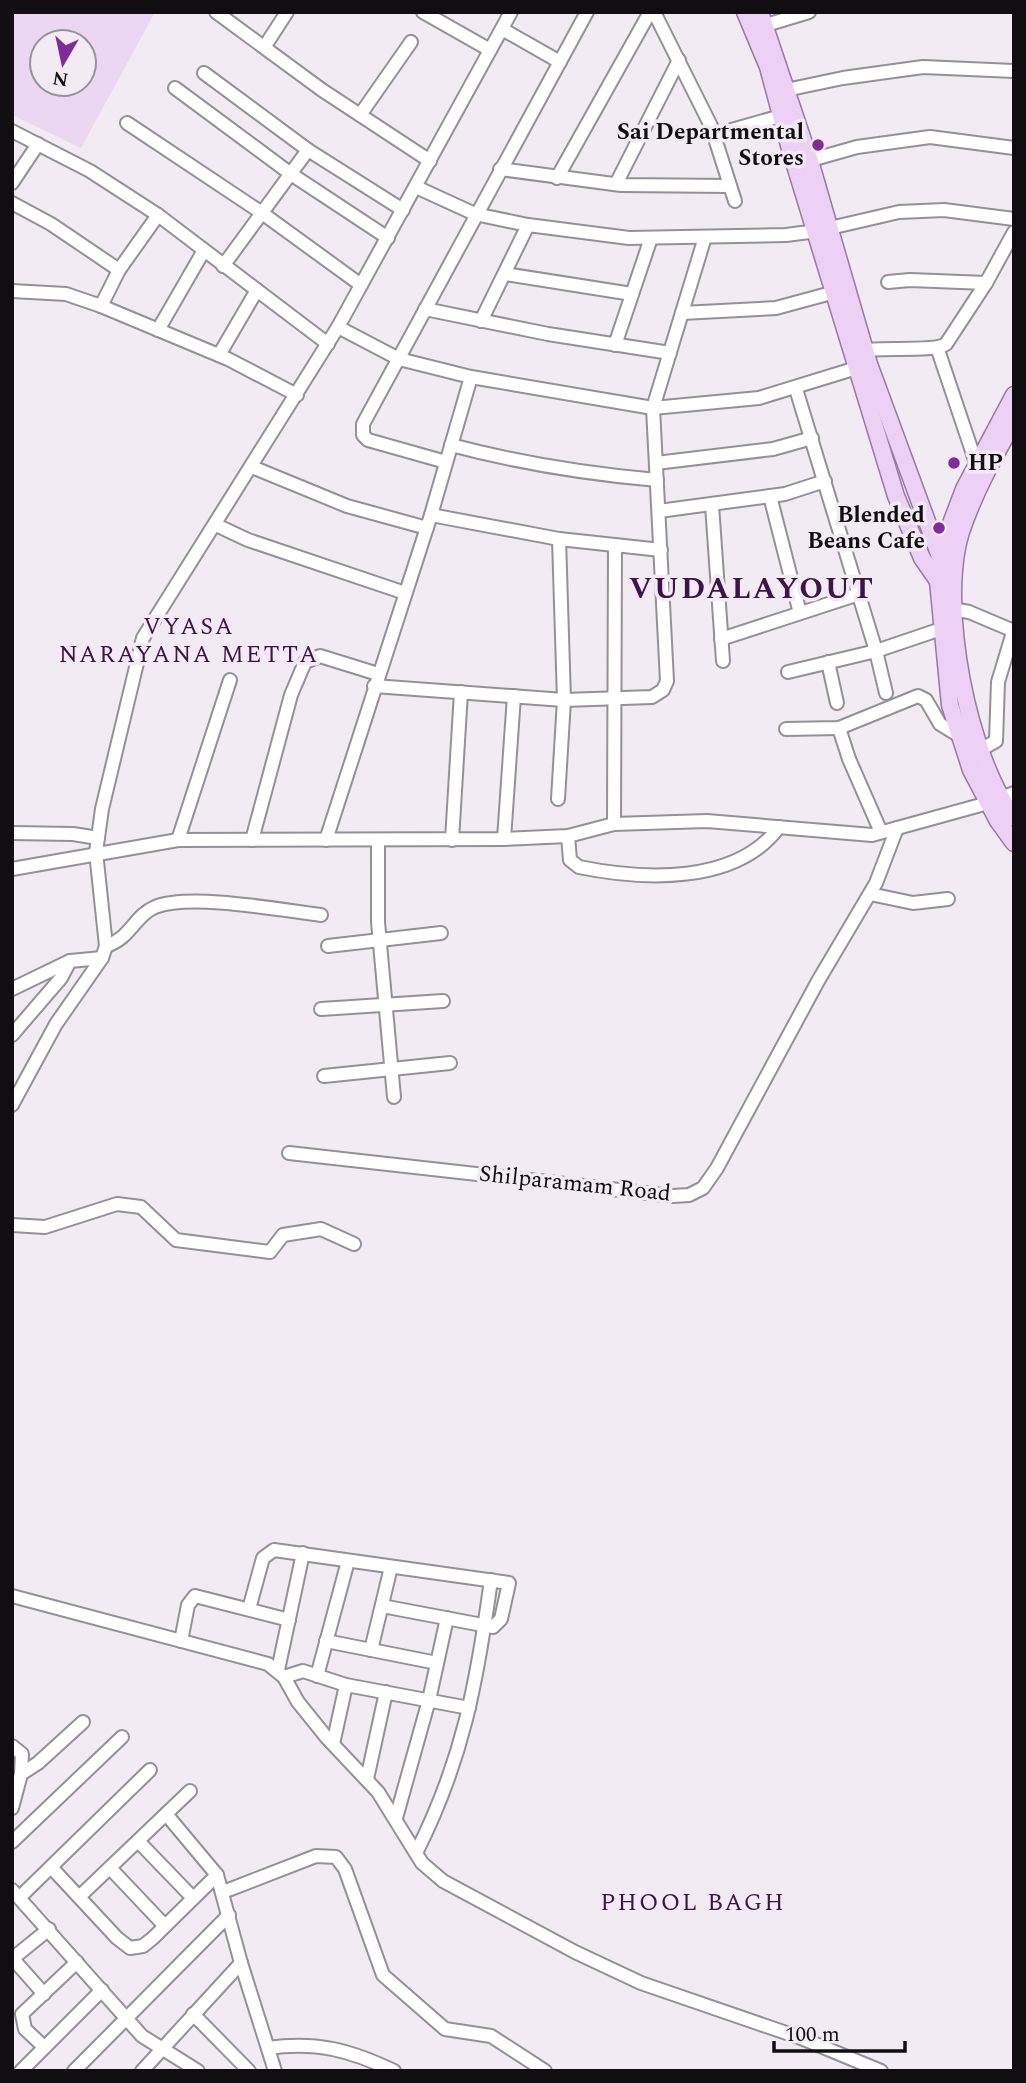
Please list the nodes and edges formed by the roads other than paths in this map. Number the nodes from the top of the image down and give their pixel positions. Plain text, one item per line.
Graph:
1 (216, 12) edge
2 (287, 12) edge
3 (423, 12) edge
4 (511, 12) edge
5 (587, 12) edge
6 (652, 12) edge
7 (745, 12) edge
8 (809, 12) edge
9 (763, 19) edge
10 (502, 29) junction
11 (411, 42) dead end
12 (265, 46) junction
13 (490, 50) junction
14 (679, 60) junction
15 (560, 62) junction
16 (1014, 71) edge
17 (204, 73) dead end
18 (175, 88) dead end
19 (786, 90) junction
20 (360, 115) junction
21 (781, 116) junction
22 (127, 123) dead end
23 (12, 131) edge
24 (714, 135) junction
25 (38, 144) junction
26 (1014, 148) edge
27 (307, 150) junction
28 (430, 161) junction
29 (802, 162) junction
30 (500, 169) junction
31 (291, 174) junction
32 (557, 178) junction
33 (12, 183) edge
34 (616, 184) junction
35 (730, 186) junction
36 (416, 187) junction
37 (735, 201) dead end
38 (12, 204) edge
39 (403, 211) junction
40 (262, 213) junction
41 (475, 214) junction
42 (158, 215) junction
43 (1014, 219) edge
44 (528, 225) junction
45 (823, 230) junction
46 (1014, 232) edge
47 (388, 237) junction
48 (705, 237) junction
49 (651, 238) junction
50 (203, 252) junction
51 (223, 266) junction
52 (119, 270) junction
53 (505, 274) junction
54 (888, 282) dead end
55 (986, 283) junction
56 (361, 285) junction
57 (257, 290) junction
58 (12, 291) edge
59 (835, 292) junction
60 (632, 293) junction
61 (101, 306) junction
62 (425, 309) junction
63 (682, 313) junction
64 (481, 321) junction
65 (338, 327) junction
66 (158, 330) junction
67 (328, 344) junction
68 (615, 345) junction
69 (938, 350) junction
70 (670, 353) junction
71 (219, 355) junction
72 (399, 359) junction
73 (864, 361) junction
74 (471, 377) junction
75 (796, 389) junction
76 (298, 395) junction
77 (1014, 395) edge
78 (653, 408) junction
79 (1014, 421) edge
80 (811, 438) junction
81 (451, 445) junction
82 (446, 462) junction
83 (656, 463) junction
84 (977, 466) junction
85 (252, 467) junction
86 (657, 480) junction
87 (825, 481) junction
88 (770, 496) junction
89 (712, 505) junction
90 (659, 511) junction
91 (429, 522) junction
92 (216, 525) junction
93 (559, 540) junction
94 (615, 545) junction
95 (661, 550) junction
96 (947, 567) junction
97 (944, 585) junction
98 (405, 593) junction
99 (859, 594) junction
100 (952, 609) junction
101 (800, 613) junction
102 (944, 628) junction
103 (1013, 630) edge
104 (721, 639) junction
105 (876, 651) junction
106 (723, 661) dead end
107 (828, 662) junction
108 (788, 671) dead end
109 (230, 680) dead end
110 (376, 680) junction
111 (461, 692) junction
112 (886, 693) dead end
113 (514, 696) junction
114 (617, 698) junction
115 (564, 700) junction
116 (837, 704) dead end
117 (839, 728) junction
118 (786, 729) dead end
119 (961, 737) junction
120 (980, 750) junction
121 (1000, 798) edge
122 (558, 799) dead end
123 (1014, 818) edge
124 (614, 824) junction
125 (779, 827) junction
126 (897, 828) junction
127 (881, 832) junction
128 (12, 833) edge
129 (568, 836) junction
130 (98, 838) junction
131 (452, 839) junction
132 (504, 839) junction
133 (178, 840) junction
134 (252, 840) junction
135 (326, 840) junction
136 (378, 840) junction
137 (1014, 843) edge
138 (96, 852) junction
139 (12, 869) edge
140 (870, 894) junction
141 (948, 899) dead end
142 (321, 915) dead end
143 (440, 933) dead end
144 (380, 939) junction
145 (328, 946) dead end
146 (104, 952) junction
147 (70, 961) junction
148 (12, 989) edge
149 (443, 1001) dead end
150 (385, 1003) junction
151 (321, 1009) dead end
152 (12, 1035) edge
153 (450, 1063) dead end
154 (391, 1068) junction
155 (324, 1076) dead end
156 (16, 1086) edge
157 (394, 1097) dead end
158 (12, 1105) edge
159 (289, 1153) dead end
160 (12, 1225) edge
161 (354, 1244) dead end
162 (303, 1553) junction
163 (348, 1561) junction
164 (391, 1567) junction
165 (12, 1596) edge
166 (382, 1606) junction
167 (249, 1609) junction
168 (447, 1618) junction
169 (289, 1620) junction
170 (485, 1626) junction
171 (181, 1641) junction
172 (326, 1642) junction
173 (371, 1650) junction
174 (437, 1662) junction
175 (281, 1674) junction
176 (317, 1676) junction
177 (346, 1685) junction
178 (386, 1692) junction
179 (429, 1700) junction
180 (469, 1708) junction
181 (83, 1722) dead end
182 (122, 1737) dead end
183 (333, 1744) junction
184 (12, 1746) edge
185 (150, 1770) dead end
186 (22, 1774) junction
187 (367, 1779) junction
188 (15, 1788) edge
189 (190, 1791) dead end
190 (12, 1808) edge
191 (166, 1814) junction
192 (396, 1818) junction
193 (138, 1841) junction
194 (12, 1842) edge
195 (416, 1853) junction
196 (51, 1867) junction
197 (110, 1868) junction
198 (217, 1875) junction
199 (223, 1892) junction
200 (16, 1894) edge
201 (79, 1897) junction
202 (193, 1898) junction
203 (229, 1915) junction
204 (165, 1926) junction
205 (49, 1929) junction
206 (13, 1959) edge
207 (77, 1962) junction
208 (241, 1963) junction
209 (102, 1990) junction
210 (44, 1994) junction
211 (193, 2014) junction
212 (126, 2017) junction
213 (44, 2047) junction
214 (268, 2048) junction
215 (159, 2049) junction
216 (28, 2068) edge
217 (83, 2068) edge
218 (142, 2071) edge
219 (198, 2071) edge
220 (248, 2071) edge
221 (275, 2071) edge
222 (394, 2071) edge
223 (545, 2071) edge
224 (881, 2071) edge

1 - 12 street
2 - 12 street
3 - 13 street
4 - 10 street
5 - 15 street
6 - 14 street
6 - 32 street
7 - 21 main road
8 - 9 street
9 - 19 main road
10 - 13 street
10 - 15 street
11 - 20 street
12 - 20 street
13 - 28 street
14 - 24 street
14 - 34 street
15 - 30 street
16 - 19 street
17 - 27 street
18 - 31 street
19 - 29 main road
20 - 28 street
21 - 24 street
21 - 29 main road
22 - 40 street
23 - 25 street
24 - 35 street
25 - 33 street
25 - 42 street
26 - 29 street
27 - 31 street
27 - 39 street
28 - 36 street
29 - 45 main road
30 - 32 street
30 - 41 street
31 - 40 street
31 - 47 street
32 - 34 street
34 - 35 street
35 - 37 street
36 - 39 street
36 - 41 street
38 - 52 street
39 - 47 street
40 - 51 street
40 - 56 street
41 - 44 street
41 - 62 street
42 - 50 street
42 - 52 street
43 - 45 street
44 - 49 street
44 - 53 street
45 - 48 street
45 - 59 main road
45 - 73 main road
46 - 55 street
47 - 56 street
48 - 49 street
48 - 63 street
49 - 60 street
50 - 51 street
50 - 66 street
51 - 57 street
52 - 61 street
53 - 60 street
53 - 64 street
54 - 55 street
55 - 69 street
56 - 65 street
57 - 67 street
57 - 71 street
58 - 61 street
59 - 63 street
59 - 73 main road
60 - 68 street
61 - 66 street
62 - 64 street
62 - 72 street
63 - 70 street
64 - 68 street
65 - 67 street
65 - 72 street
66 - 71 street
67 - 76 street
68 - 70 street
69 - 73 street
69 - 84 street
70 - 78 street
71 - 76 street
72 - 74 street
72 - 82 street
73 - 75 street
73 - 96 main road
73 - 97 main road
74 - 78 street
74 - 81 street
75 - 78 street
75 - 80 street
76 - 85 street
77 - 84 main road
78 - 83 street
79 - 96 main road
80 - 83 street
80 - 87 street
81 - 82 street
81 - 86 street
82 - 91 street
83 - 86 street
84 - 96 main road
85 - 91 street
85 - 92 street
86 - 90 street
87 - 88 street
87 - 99 street
88 - 89 street
88 - 101 street
89 - 90 street
89 - 104 street
90 - 95 street
91 - 93 street
91 - 98 street
92 - 98 street
92 - 130 street
93 - 94 street
93 - 115 street
94 - 95 street
94 - 114 street
95 - 114 street
96 - 97 main road
97 - 100 main road
97 - 102 main road
98 - 110 street
99 - 101 street
99 - 105 street
100 - 103 street
100 - 120 main road
101 - 104 street
102 - 105 street
102 - 119 main road
103 - 120 street
104 - 106 street
105 - 107 street
105 - 112 street
107 - 108 street
107 - 116 street
109 - 133 street
110 - 111 street
110 - 134 street
110 - 135 street
111 - 113 street
111 - 131 street
113 - 115 street
113 - 132 street
114 - 115 street
114 - 124 street
115 - 122 street
117 - 118 street
117 - 119 street
117 - 127 street
119 - 121 main road
120 - 121 main road
121 - 123 main road
121 - 126 street
121 - 137 main road
124 - 125 street
124 - 129 street
125 - 127 street
125 - 129 street
126 - 127 street
126 - 140 street, Shilparamam Road
128 - 130 street
129 - 132 street
130 - 138 street
131 - 132 street
131 - 136 street
133 - 134 street
133 - 138 street
134 - 135 street
135 - 136 street
136 - 144 street
138 - 139 street
138 - 146 street
140 - 141 street
140 - 159 street, Shilparamam Road
142 - 146 street
143 - 144 street
144 - 145 street
144 - 150 street
146 - 147 street
146 - 156 street
147 - 148 street
147 - 152 street
149 - 150 street
150 - 151 street
150 - 154 street
153 - 154 street
154 - 155 street
154 - 157 street
156 - 158 street
160 - 161 street
162 - 163 street
162 - 167 street
162 - 169 street
163 - 164 street
163 - 172 street
164 - 166 street
164 - 170 street
165 - 171 street
166 - 168 street
166 - 173 street
167 - 169 street
167 - 171 street
168 - 170 street
168 - 174 street
169 - 175 street
170 - 180 street
171 - 175 street
172 - 173 street
172 - 176 street
173 - 174 street
174 - 179 street
175 - 176 street
175 - 183 street
176 - 177 street
177 - 178 street
177 - 183 street
178 - 179 street
178 - 187 street
179 - 180 street
179 - 192 street
180 - 195 street
181 - 186 street
182 - 194 street
183 - 187 street
184 - 186 street
185 - 196 street
186 - 188 street
187 - 192 street
188 - 190 street
189 - 191 street
191 - 193 street
191 - 198 street
192 - 195 street
193 - 197 street
193 - 202 street
195 - 224 street
196 - 200 street
196 - 201 street
197 - 201 street
197 - 204 street
198 - 199 street
198 - 202 street
199 - 203 street
199 - 223 street
200 - 205 street
201 - 204 street
202 - 204 street
203 - 208 street
203 - 212 street
205 - 206 street
205 - 207 street
206 - 210 street
207 - 209 street
207 - 210 street
208 - 211 street
208 - 214 street
209 - 212 street
209 - 213 street
210 - 213 street
211 - 215 street
211 - 220 street
212 - 215 street
212 - 217 street
213 - 216 street
214 - 221 street
214 - 222 street
215 - 218 street
215 - 219 street

